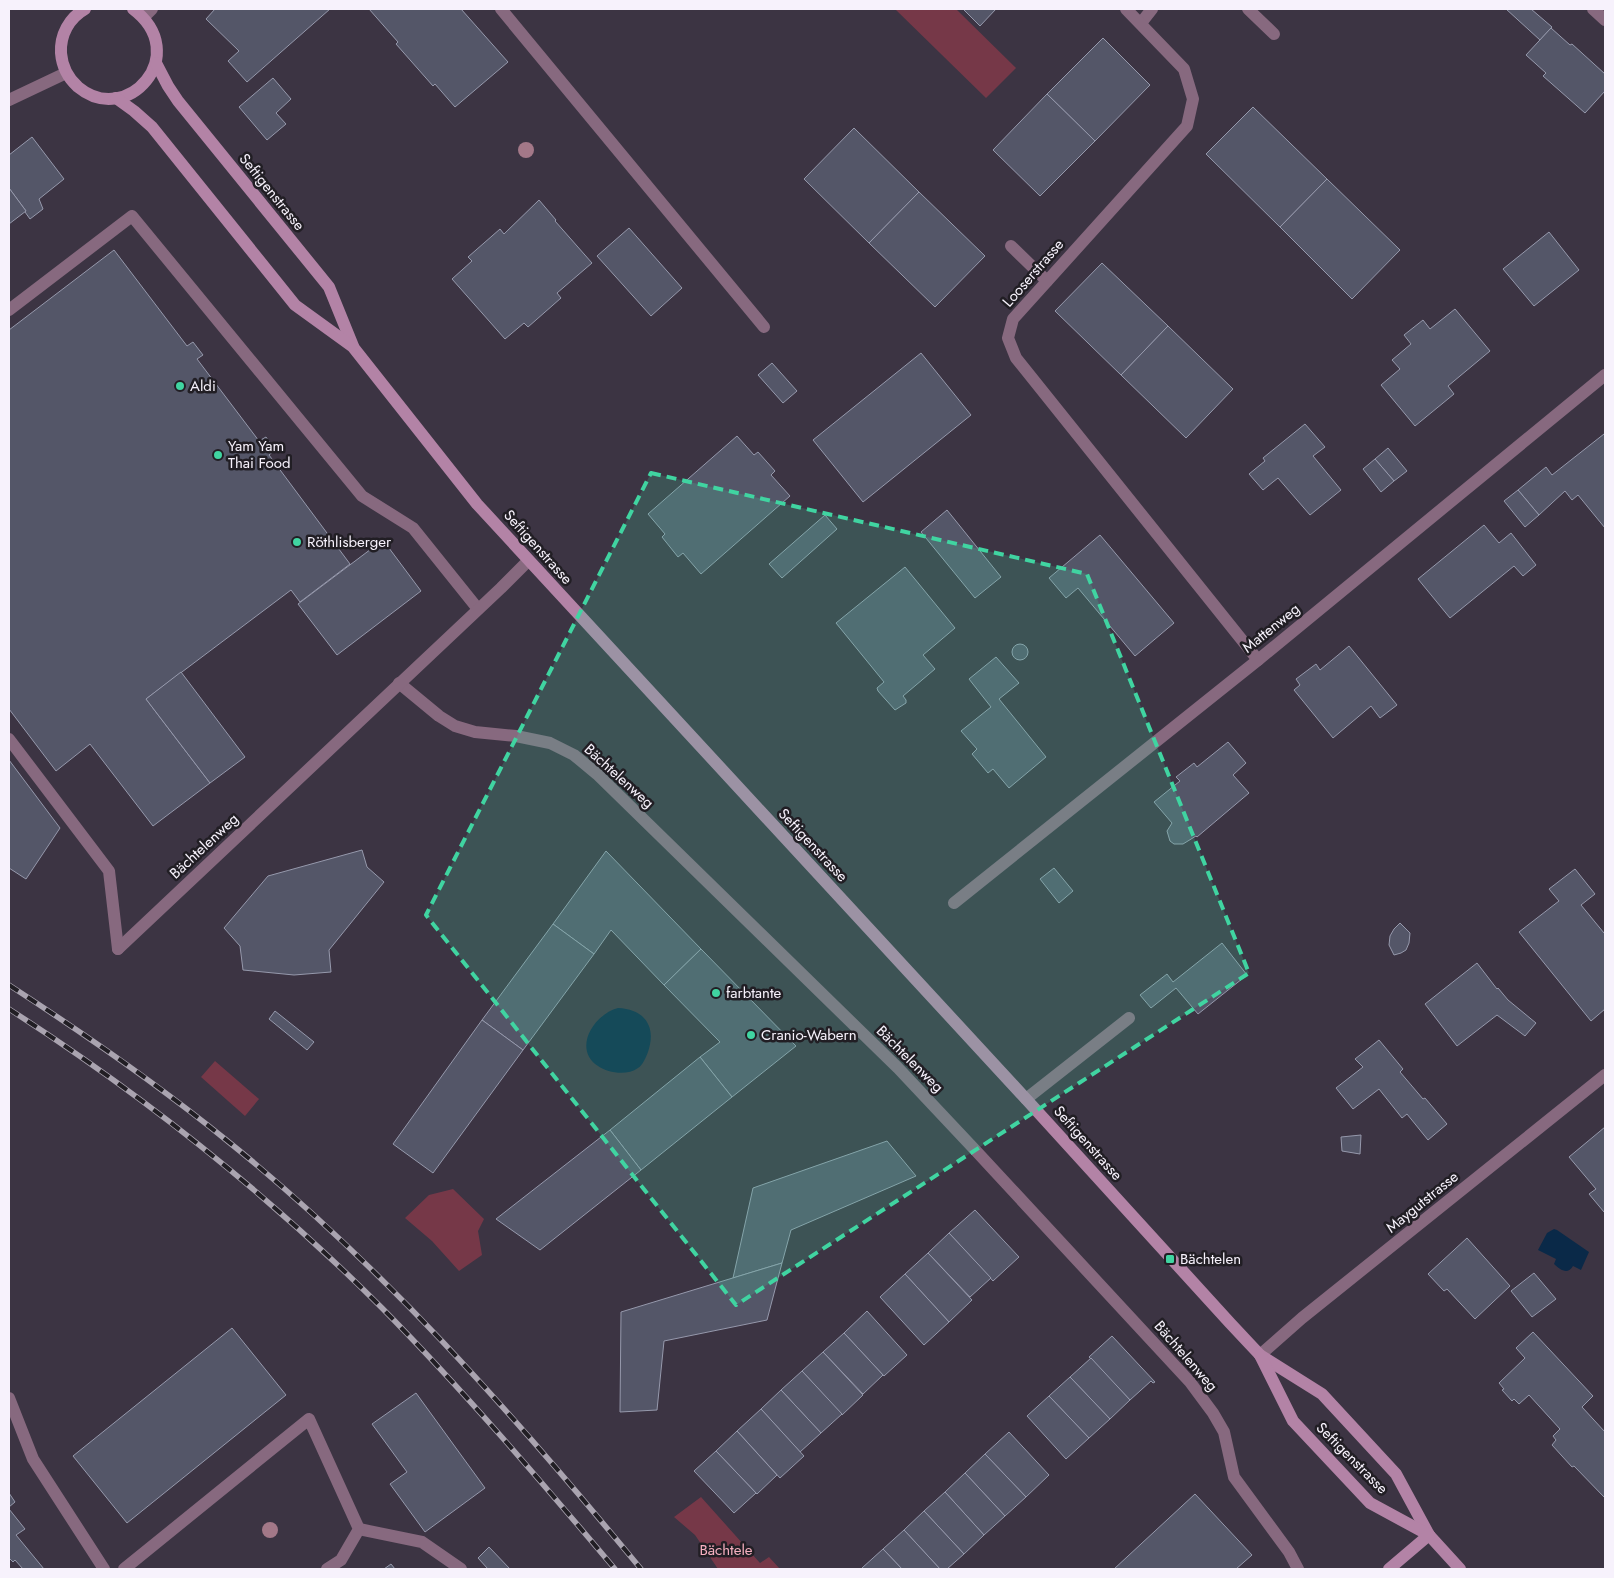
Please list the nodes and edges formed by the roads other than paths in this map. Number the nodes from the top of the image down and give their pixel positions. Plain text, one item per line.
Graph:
1 (501, 9) edge
2 (1126, 9) edge
3 (1152, 9) edge
4 (1248, 9) edge
5 (1593, 9) edge
6 (79, 10) edge
7 (143, 11) edge
8 (1605, 20) edge
9 (1141, 23) junction
10 (1274, 34) dead end
11 (156, 63) junction
12 (66, 73) junction
13 (116, 98) junction
14 (9, 100) edge
15 (1011, 246) dead end
16 (1047, 281) junction
17 (9, 310) edge
18 (764, 327) dead end
19 (353, 347) junction
20 (1604, 377) edge
21 (528, 561) junction
22 (478, 609) junction
23 (1258, 660) junction
24 (399, 683) junction
25 (9, 739) edge
26 (954, 903) dead end
27 (1129, 1018) dead end
28 (1605, 1075) edge
29 (1026, 1099) junction
30 (1260, 1355) junction
31 (9, 1398) edge
32 (358, 1529) junction
33 (1429, 1536) junction
34 (104, 1569) edge
35 (124, 1569) edge
36 (327, 1569) edge
37 (461, 1569) edge
38 (1298, 1569) edge
39 (1389, 1569) edge
40 (1460, 1569) edge

1 - 18 street
2 - 9 street, Looserstrasse
3 - 9 street
4 - 10 street
5 - 8 street
6 - 12 main road
7 - 11 main road
9 - 16 street, Looserstrasse
11 - 13 main road
11 - 19 main road, Seftigenstrasse
12 - 13 main road
12 - 14 street
13 - 19 main road, Seftigenstrasse
15 - 16 street
16 - 23 street, Looserstrasse
17 - 22 street
19 - 21 main road, Seftigenstrasse
20 - 23 street, Mattenweg
21 - 22 street, Bächtelenweg
21 - 29 main road, Seftigenstrasse
22 - 24 street, Bächtelenweg
23 - 26 street, Mattenweg
24 - 25 street, Bächtelenweg
24 - 38 street, Bächtelenweg
27 - 29 street
28 - 30 street, Maygutstrasse
29 - 30 main road, Seftigenstrasse
30 - 33 main road, Seftigenstrasse
30 - 33 main road, Seftigenstrasse
31 - 34 street
32 - 35 street
32 - 36 street
32 - 37 street
33 - 39 main road
33 - 40 main road, Seftigenstrasse

